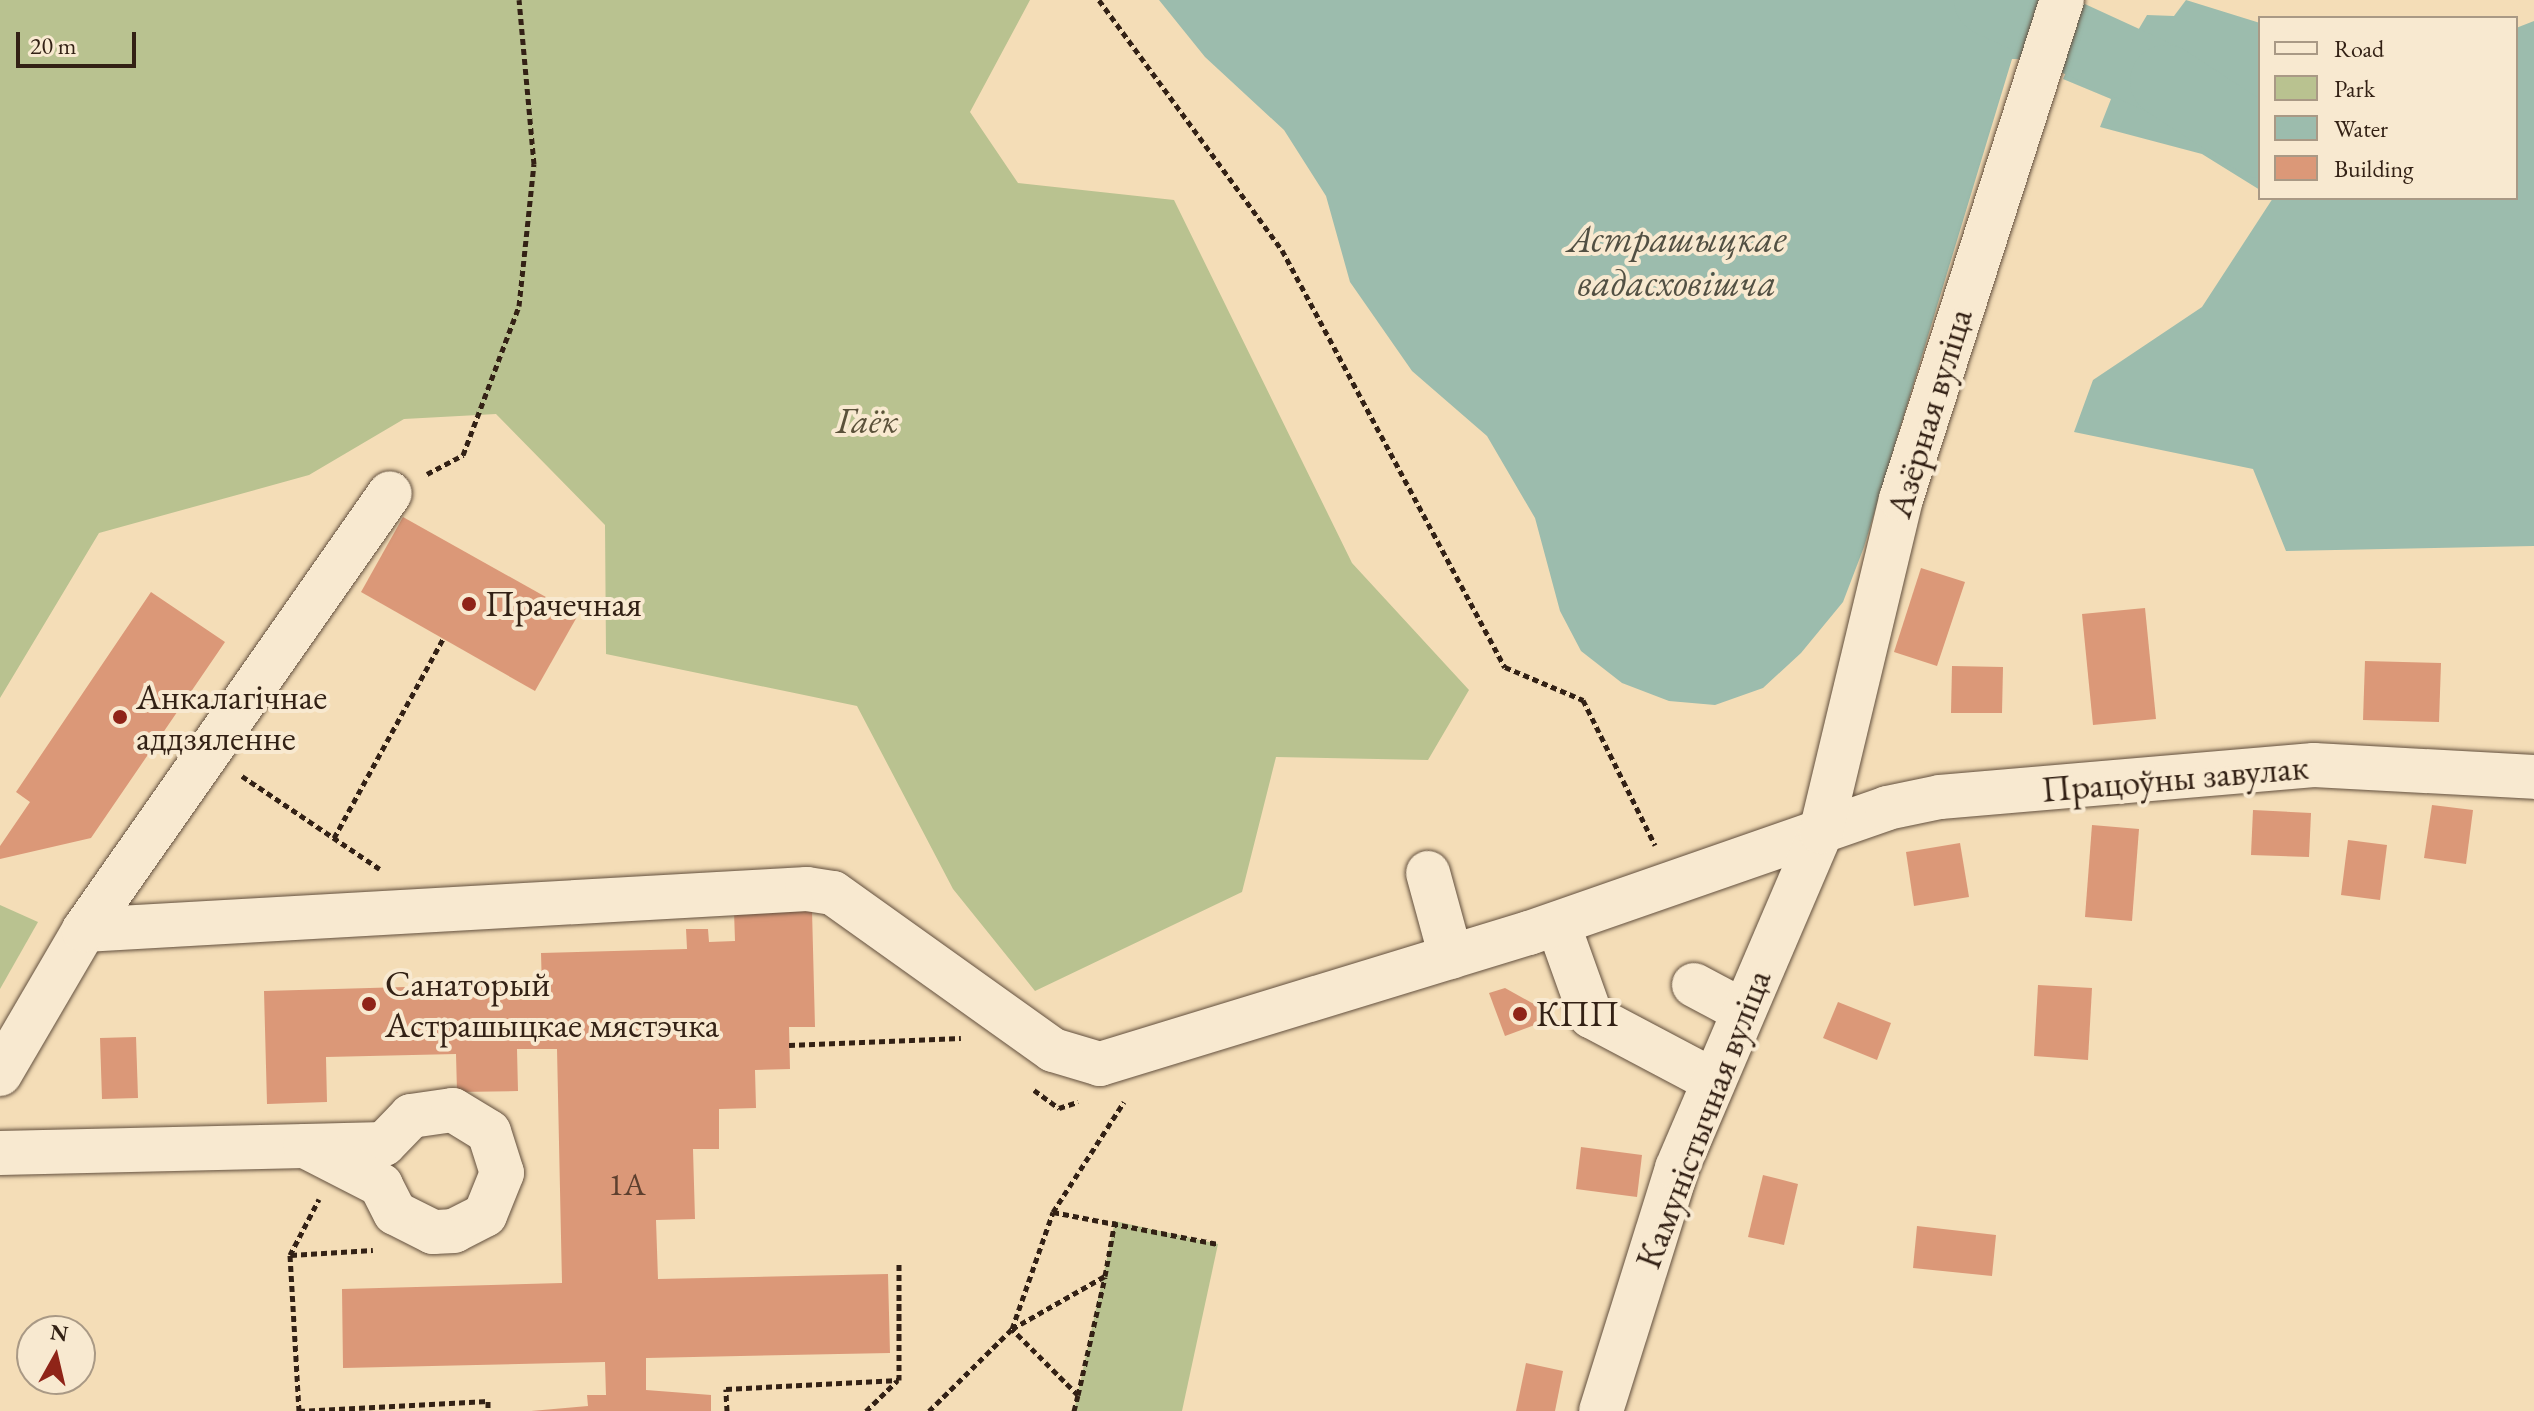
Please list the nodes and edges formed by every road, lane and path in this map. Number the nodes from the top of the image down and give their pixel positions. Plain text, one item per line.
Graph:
1 (519, 0) edge
2 (1099, 0) edge
3 (2062, 0) edge
4 (390, 493) joint
5 (443, 639) dead end
6 (208, 753) junction
7 (2534, 777) edge
8 (1821, 832) junction
9 (334, 838) junction
10 (1428, 873) dead end
11 (1675, 885) junction
12 (407, 917) junction
13 (1558, 924) junction
14 (84, 930) junction
15 (1451, 957) junction
16 (1694, 985) dead end
17 (1743, 1011) junction
18 (789, 1045) dead end
19 (974, 1047) dead end
20 (0, 1074) edge
21 (1714, 1081) junction
22 (1023, 1082) dead end
23 (1114, 1093) dead end
24 (1086, 1100) dead end
25 (0, 1153) edge
26 (321, 1154) joint
27 (1053, 1212) junction
28 (1115, 1221) junction
29 (1218, 1244) dead end
30 (899, 1264) dead end
31 (1105, 1276) junction
32 (1012, 1329) junction
33 (899, 1380) junction
34 (1078, 1395) junction
35 (299, 1411) edge
36 (488, 1411) edge
37 (727, 1411) edge
38 (866, 1411) edge
39 (929, 1411) edge
40 (1074, 1411) edge
41 (1601, 1411) edge

1 - 4 path
2 - 11 path
3 - 8 street, Азёрная вуліца
4 - 6 street
5 - 9 path
6 - 9 path
6 - 14 street
7 - 8 street, Працоўны завулак
8 - 11 street, Працоўны завулак
8 - 17 street, Камуністычная вуліца
9 - 12 path
10 - 15 street
11 - 13 street, Працоўны завулак
12 - 14 street, Працоўны завулак
12 - 15 street, Працоўны завулак
13 - 15 street, Працоўны завулак
13 - 21 street
14 - 20 street
16 - 17 street
17 - 21 street, Камуністычная вуліца
18 - 19 path
21 - 41 street, Камуністычная вуліца
22 - 24 path
23 - 27 path
25 - 26 street
26 - 35 path
27 - 28 path
27 - 32 path
28 - 29 path
28 - 31 path
30 - 33 path
31 - 32 path
31 - 34 path
32 - 34 path
32 - 39 path
33 - 37 path
33 - 38 path
34 - 40 path
35 - 36 path

